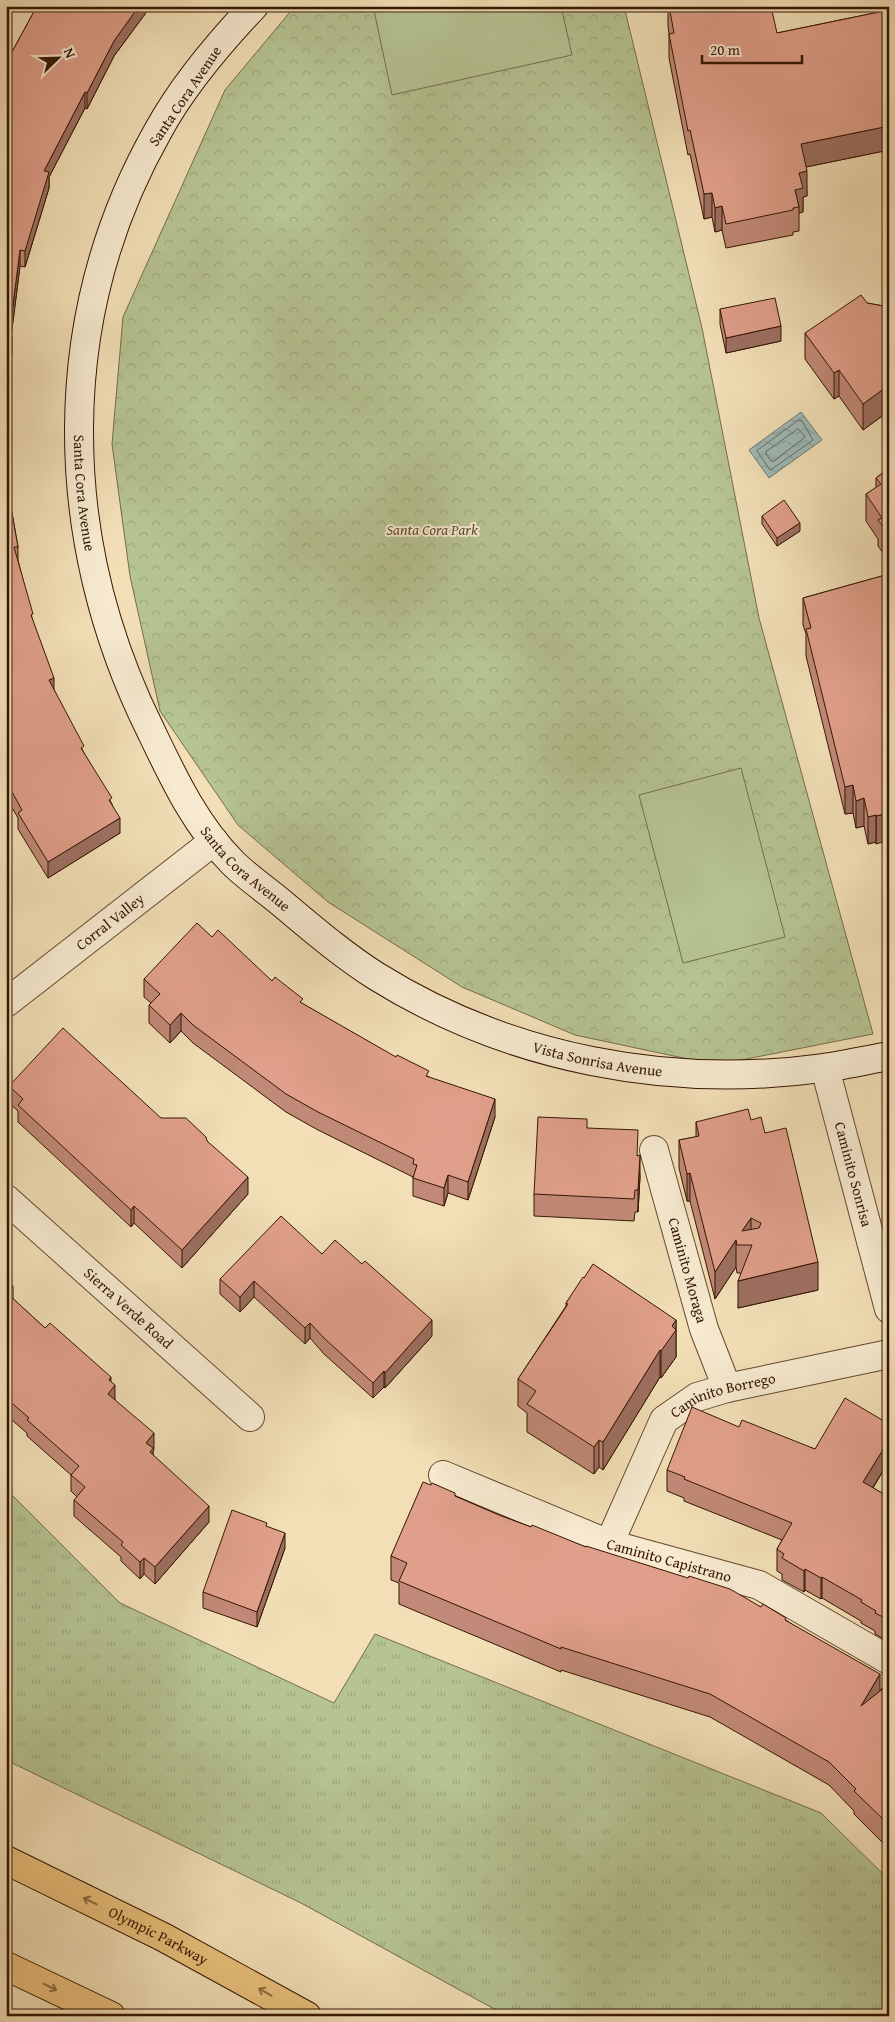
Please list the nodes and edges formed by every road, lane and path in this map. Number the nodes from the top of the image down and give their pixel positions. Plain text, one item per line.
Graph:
1 (254, 6) edge
2 (214, 841) junction
3 (331, 944) joint
4 (6, 1003) edge
5 (889, 1056) edge
6 (824, 1068) junction
7 (654, 1150) dead end
8 (6, 1199) edge
9 (889, 1310) edge
10 (889, 1354) edge
11 (727, 1388) junction
12 (250, 1417) dead end
13 (443, 1475) dead end
14 (609, 1544) junction
15 (889, 1660) edge
16 (6, 1860) edge
17 (6, 1966) edge
18 (111, 2016) edge
19 (307, 2016) edge

1 - 2 street, Santa Cora Avenue
2 - 3 street, Santa Cora Avenue
2 - 4 street, Corral Valley
3 - 6 street, Vista Sonrisa Avenue
5 - 6 street, Vista Sonrisa Avenue
6 - 9 street, Caminito Sonrisa
7 - 11 street, Caminito Moraga
8 - 12 street, Sierra Verde Road
10 - 11 street, Caminito Borrego
11 - 14 street, Caminito Borrego
13 - 14 street, Caminito Capistrano
14 - 15 street, Caminito Capistrano
19 -> 16 main road, Olympic Parkway
17 -> 18 main road

